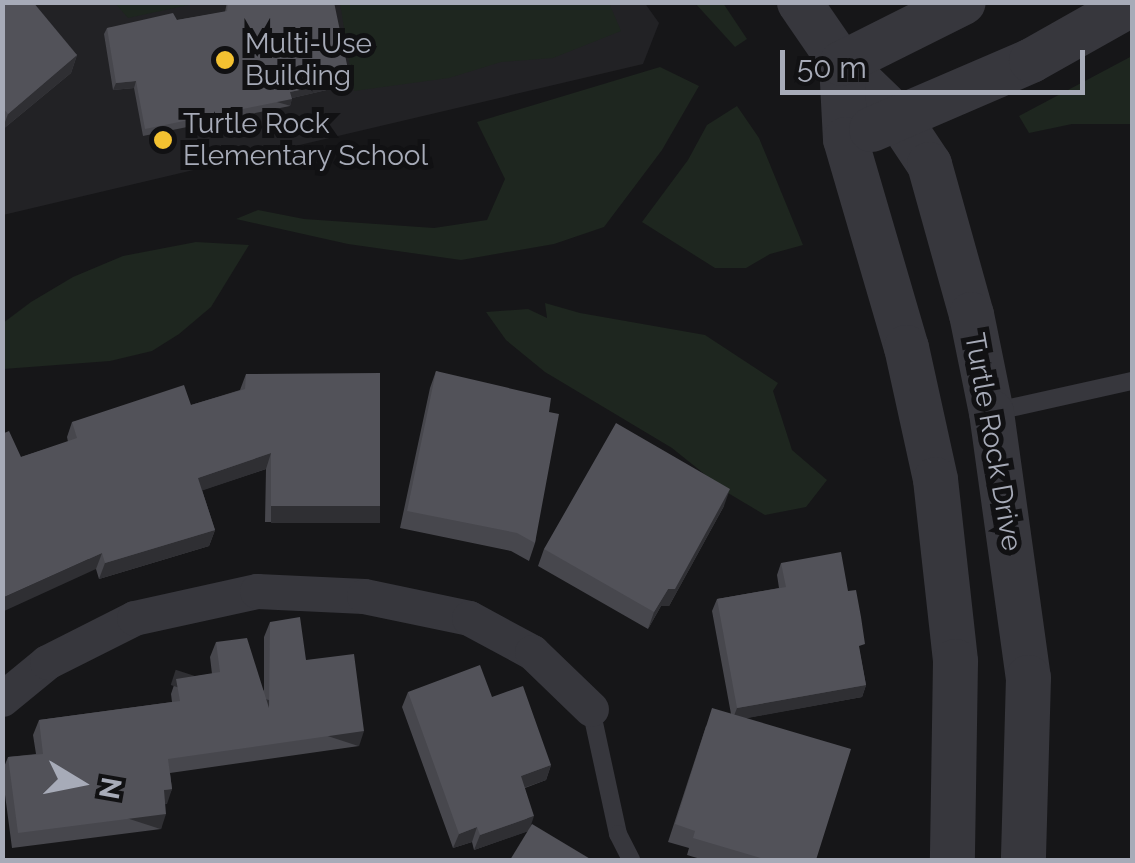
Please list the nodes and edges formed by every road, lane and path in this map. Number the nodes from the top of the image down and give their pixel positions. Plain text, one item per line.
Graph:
1 (798, 2) edge
2 (963, 2) edge
3 (1132, 3) edge
4 (841, 63) junction
5 (899, 119) junction
6 (845, 139) junction
7 (1132, 381) edge
8 (991, 412) junction
9 (2, 698) edge
10 (592, 709) joint
11 (631, 860) edge
12 (952, 860) edge
13 (1023, 860) edge

1 - 4 street, Turtle Rock Drive
2 - 4 street
3 - 5 street
4 - 5 street, Turtle Rock Drive
4 - 6 street
5 - 6 street
5 - 8 street, Turtle Rock Drive
6 - 12 street
7 - 8 lane
8 - 13 street, Turtle Rock Drive
9 - 10 street
10 - 11 lane

